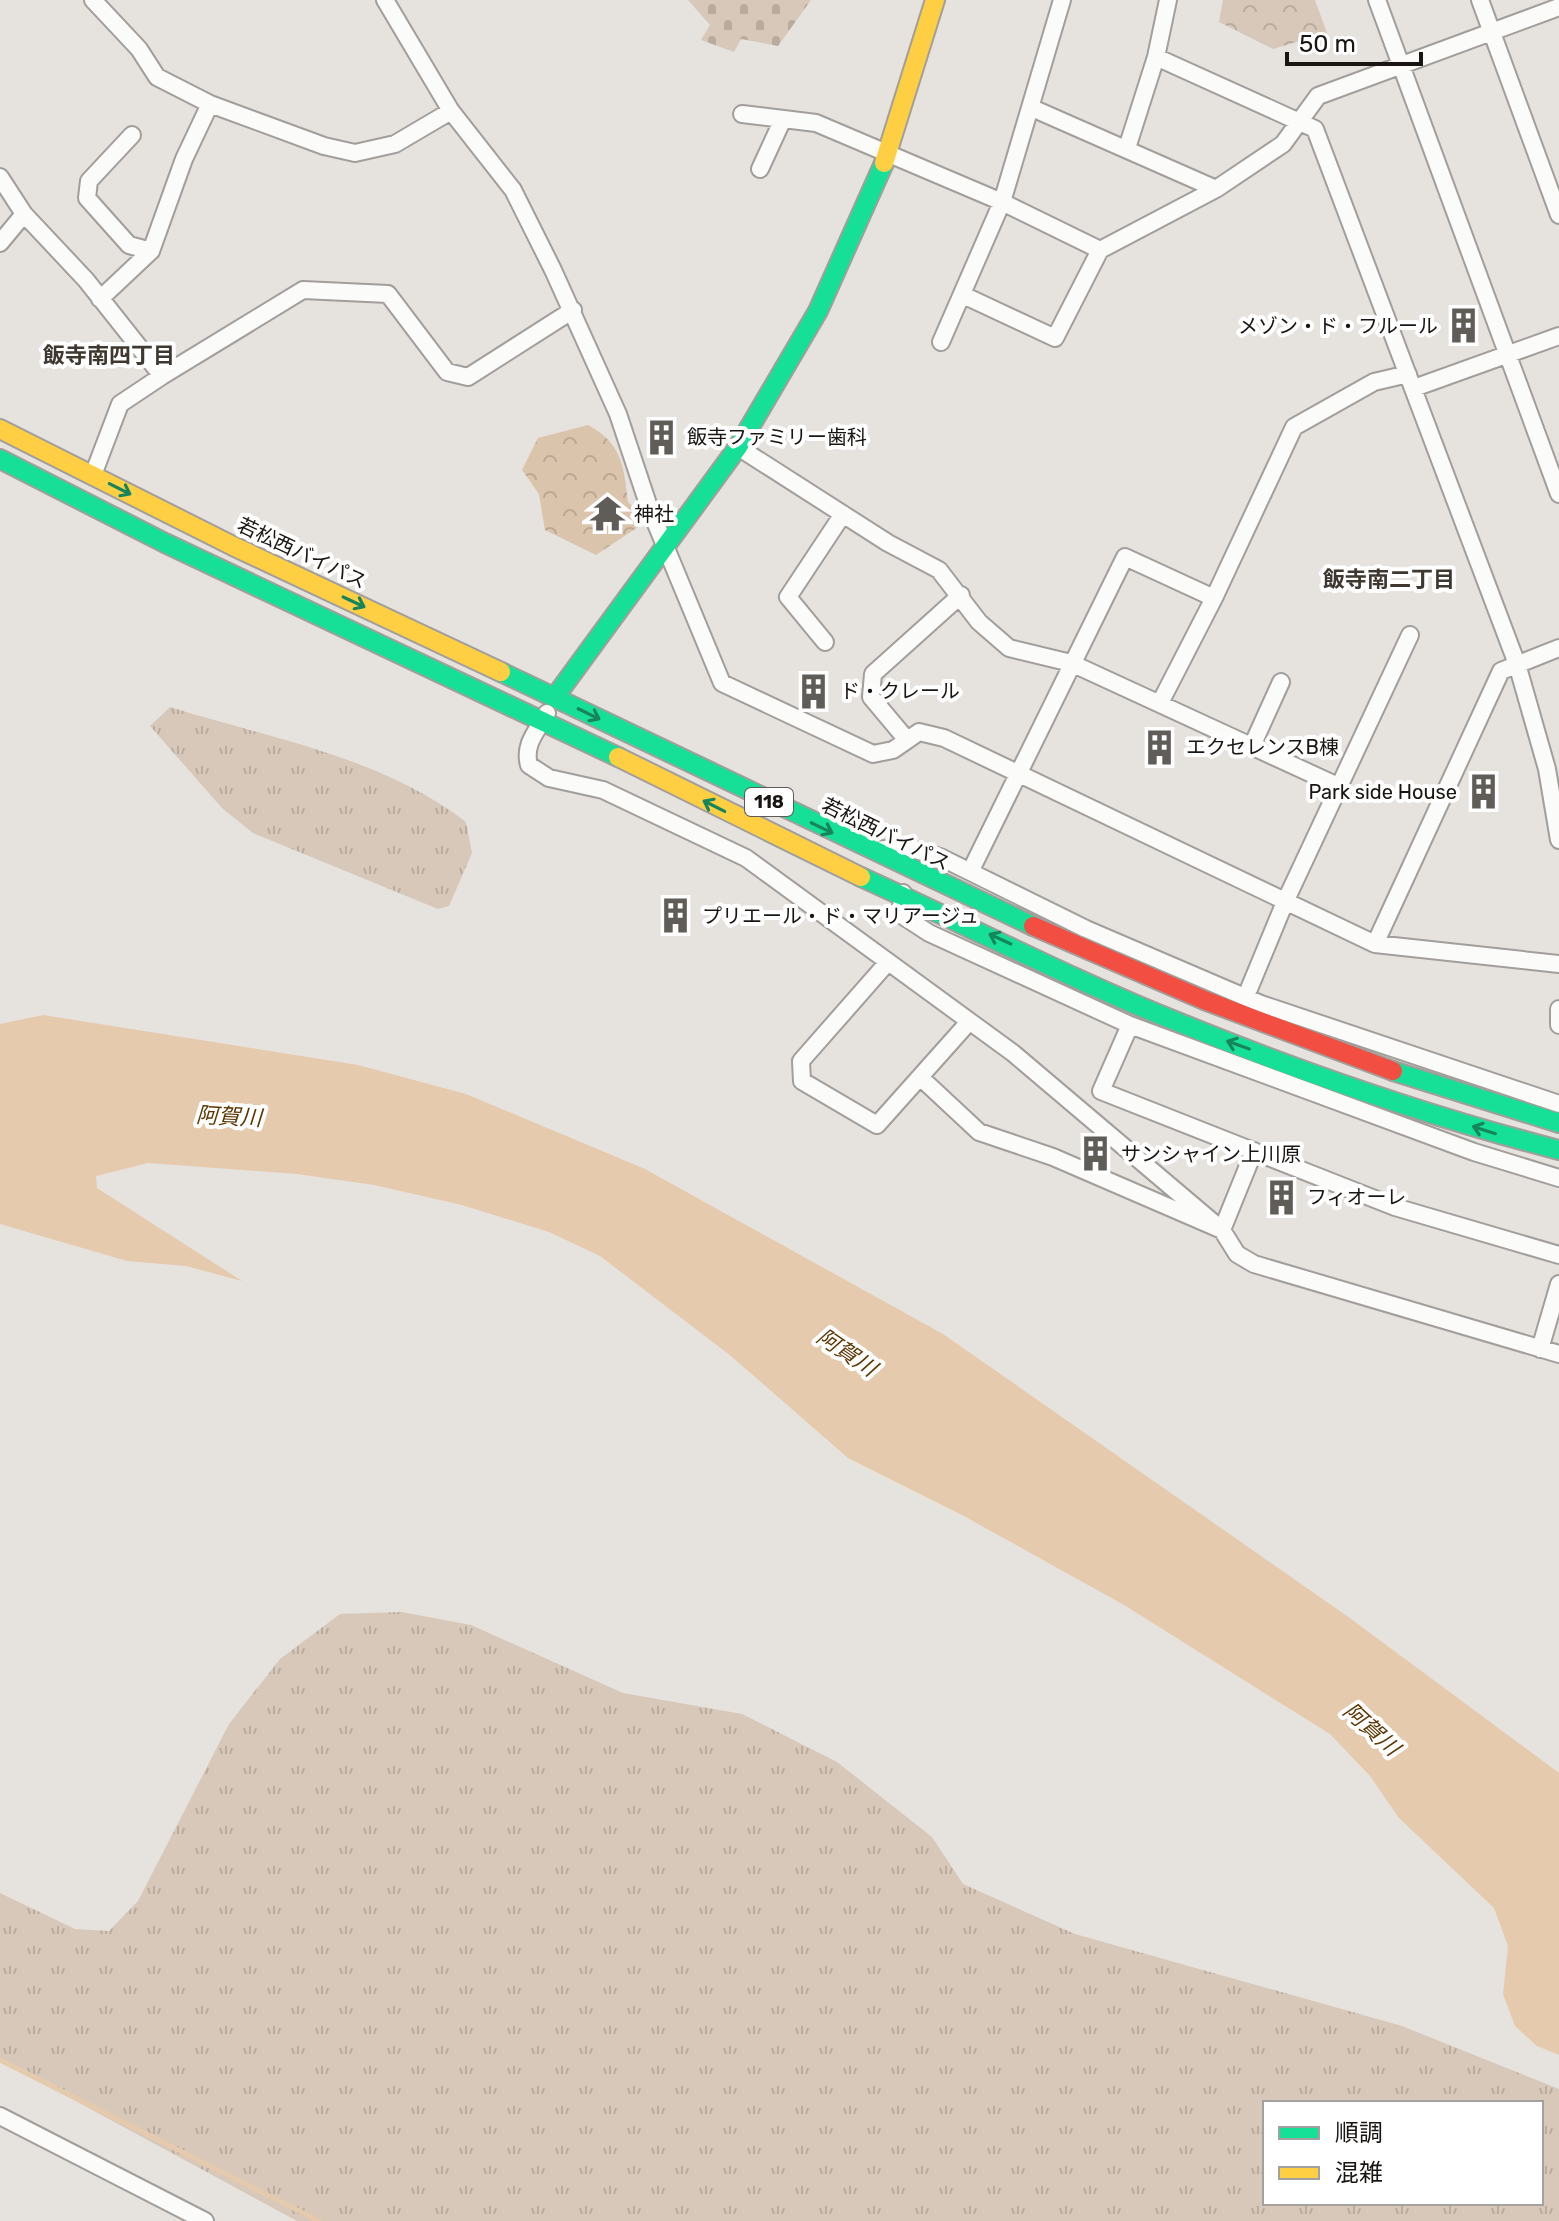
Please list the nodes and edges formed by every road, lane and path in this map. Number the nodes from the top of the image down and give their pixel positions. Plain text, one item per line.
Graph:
1 (93, 0) edge
2 (385, 0) edge
3 (935, 0) edge
4 (1062, 0) edge
5 (1168, 0) edge
6 (1377, 0) edge
7 (1480, 0) edge
8 (1559, 7) edge
9 (1490, 31) junction
10 (1156, 57) junction
11 (1401, 65) junction
12 (210, 104) junction
13 (1032, 108) junction
14 (451, 111) junction
15 (742, 114) dead end
16 (783, 119) junction
17 (1299, 120) junction
18 (132, 135) dead end
19 (1127, 148) junction
20 (888, 153) junction
21 (760, 169) dead end
22 (0, 177) edge
23 (1216, 189) junction
24 (1002, 202) junction
25 (24, 214) junction
26 (1559, 215) edge
27 (0, 243) edge
28 (1100, 250) junction
29 (151, 251) junction
30 (963, 295) junction
31 (100, 299) junction
32 (573, 310) junction
33 (1559, 336) edge
34 (941, 342) dead end
35 (1507, 355) junction
36 (162, 376) junction
37 (1411, 381) junction
38 (0, 429) edge
39 (738, 447) junction
40 (0, 459) edge
41 (93, 475) junction
42 (1559, 494) edge
43 (843, 514) junction
44 (666, 550) junction
45 (961, 595) junction
46 (1214, 598) junction
47 (1410, 635) dead end
48 (825, 642) dead end
49 (1559, 648) edge
50 (1071, 663) junction
51 (1517, 664) junction
52 (1281, 682) dead end
53 (555, 697) junction
54 (1160, 703) junction
55 (544, 719) junction
56 (907, 740) junction
57 (1252, 746) junction
58 (1019, 776) junction
59 (1340, 787) junction
60 (1559, 840) edge
61 (870, 851) junction
62 (971, 870) junction
63 (903, 893) junction
64 (1285, 902) junction
65 (1375, 944) junction
66 (888, 962) junction
67 (1559, 964) edge
68 (1249, 989) dead end
69 (1559, 1009) edge
70 (968, 1023) junction
71 (1130, 1025) junction
72 (1559, 1025) edge
73 (920, 1077) junction
74 (1101, 1091) junction
75 (1559, 1104) edge
76 (1086, 1115) junction
77 (1559, 1123) edge
78 (1559, 1150) edge
79 (1254, 1151) junction
80 (1559, 1178) edge
81 (1222, 1230) junction
82 (1559, 1255) edge
83 (1559, 1284) edge
84 (1540, 1349) junction
85 (1559, 1354) edge
86 (0, 2116) edge
87 (205, 2221) edge

1 - 12 street
2 - 14 street
3 - 20 main road
4 - 13 street
5 - 10 street
6 - 11 street
7 - 9 street
8 - 9 street
9 - 11 street
9 - 26 street
10 - 17 street
10 - 19 street
11 - 17 street
11 - 35 street
12 - 14 street
12 - 29 street
13 - 19 street
13 - 24 street
14 - 32 street
15 - 16 street
16 - 20 street
16 - 21 street
17 - 23 street
17 - 37 street
18 - 29 street
19 - 23 street
20 - 24 street
20 - 39 main road
22 - 25 street
23 - 28 street
24 - 28 street
24 - 30 street
25 - 27 street
25 - 31 street
28 - 30 street
29 - 31 street
30 - 34 street
31 - 36 street
32 - 36 street
32 - 44 street
33 - 35 street
35 - 37 street
35 - 42 street
36 - 41 street
37 - 46 street
37 - 51 street
38 - 41 main road, 若松西バイパス / 118
39 - 43 street
39 - 44 main road
40 - 55 main road, 118
41 -> 53 main road, 若松西バイパス / 118
43 - 45 street
43 - 48 street
44 - 53 main road
44 - 56 street
45 - 50 street
45 - 56 street
46 - 50 street
46 - 54 street
47 - 59 street
49 - 51 street
50 - 54 street
50 - 58 street
51 - 60 street
51 - 65 street
52 - 57 street
53 - 55 street
53 -> 61 main road, 若松西バイパス / 118
54 - 57 street
63 -> 55 main road, 118
55 - 66 street
56 - 58 street
57 - 59 street
58 - 62 street
58 - 64 street
59 - 64 street
61 - 62 street
61 - 77 main road, 若松西バイパス / 118
62 - 75 street
63 - 71 street
78 -> 63 main road, 118
64 - 65 street
64 - 68 street
65 - 67 street
66 - 70 street
66 - 73 street
69 - 72 street
70 - 73 street
70 - 76 street
71 - 74 street
71 - 80 street
73 - 81 street
74 - 76 street
74 - 79 street
76 - 81 street
79 - 81 street
79 - 82 street
81 - 84 street
83 - 84 street
84 - 85 street
86 - 87 street

